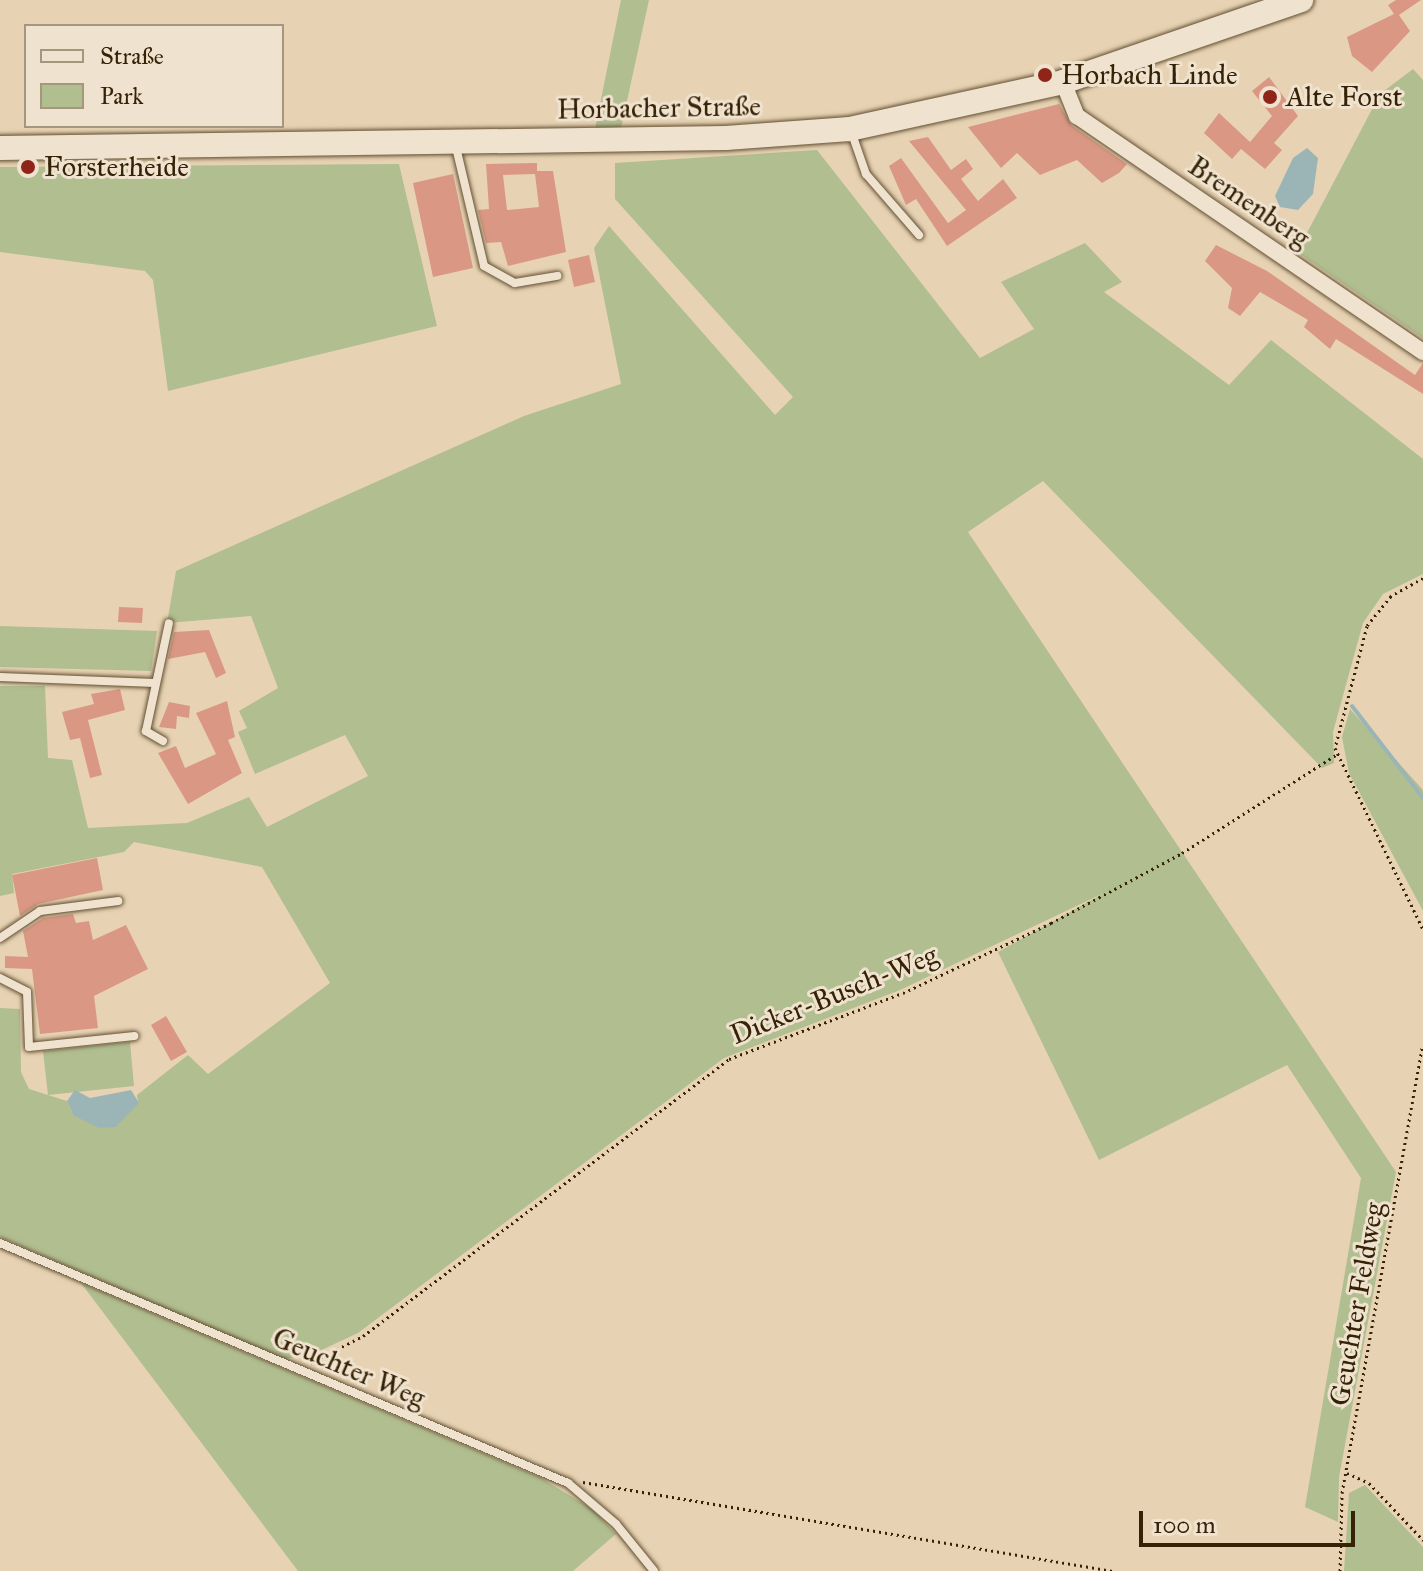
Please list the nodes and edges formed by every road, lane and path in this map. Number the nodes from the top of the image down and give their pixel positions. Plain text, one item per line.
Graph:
1 (1301, 0) edge
2 (1063, 82) junction
3 (850, 129) junction
4 (455, 142) junction
5 (0, 148) edge
6 (919, 235) dead end
7 (557, 276) dead end
8 (1423, 352) edge
9 (1423, 578) edge
10 (169, 623) dead end
11 (0, 677) edge
12 (155, 683) junction
13 (163, 741) dead end
14 (1336, 755) junction
15 (118, 901) dead end
16 (1423, 929) edge
17 (0, 938) edge
18 (0, 978) edge
19 (134, 1036) dead end
20 (1423, 1045) edge
21 (0, 1243) edge
22 (295, 1370) junction
23 (1347, 1473) junction
24 (568, 1483) junction
25 (1423, 1540) edge
26 (654, 1571) edge
27 (1113, 1571) edge
28 (1340, 1571) edge

1 - 2 main road, Horbacher Straße
2 - 3 main road, Horbacher Straße
2 - 8 street, Bremenberg
3 - 4 main road, Horbacher Straße
3 - 6 lane
4 - 5 main road, Horbacher Straße
4 - 7 lane
9 - 14 path
10 - 12 lane
11 - 12 lane
12 - 13 lane
14 - 16 path
14 - 22 path, Dicker-Busch-Weg
15 - 17 lane
18 - 19 lane
20 - 23 path, Geuchter Feldweg
21 - 22 lane, Geuchter Weg
22 - 24 lane, Geuchter Weg
23 - 25 path
23 - 28 path, Geuchter Feldweg
24 - 26 lane, Geuchter Weg
24 - 27 path

